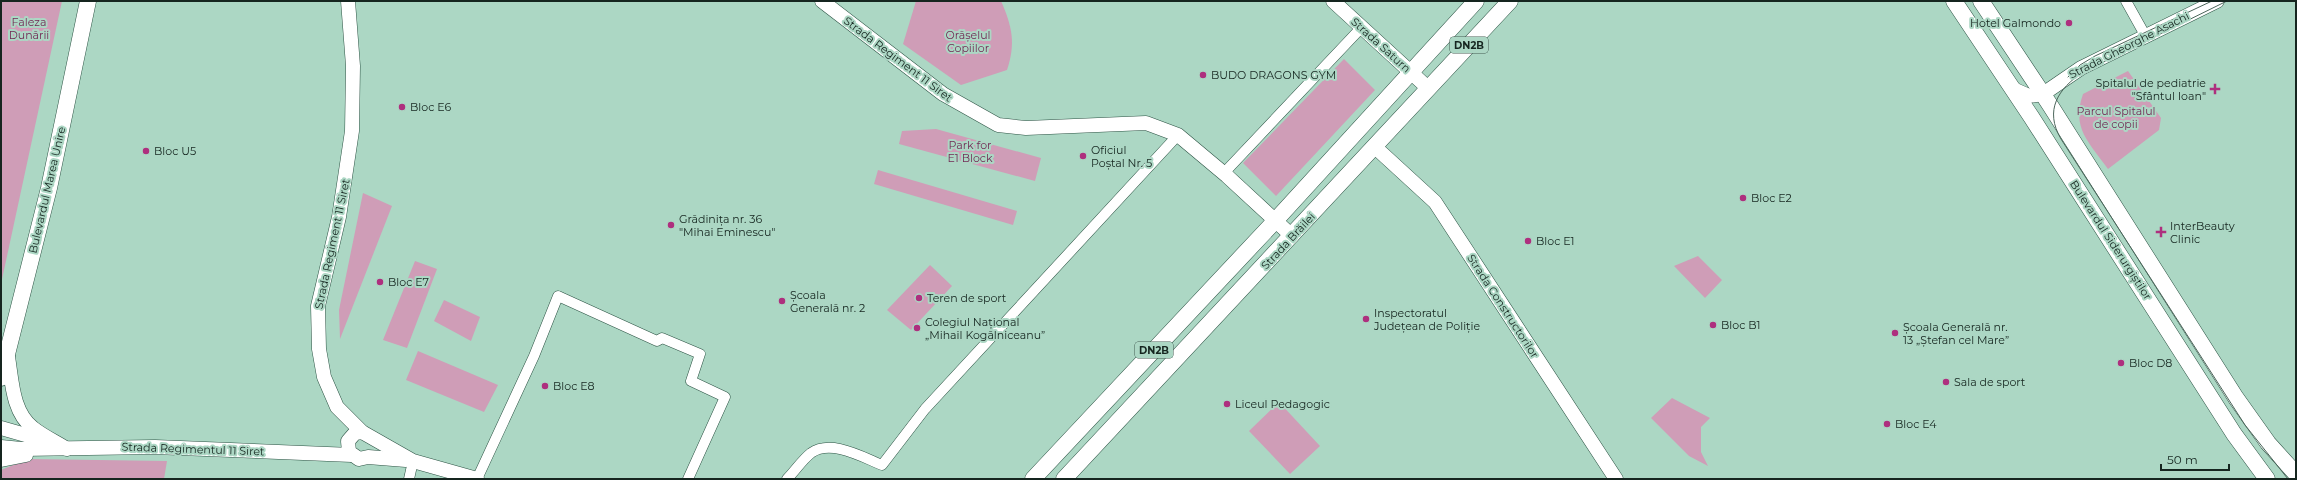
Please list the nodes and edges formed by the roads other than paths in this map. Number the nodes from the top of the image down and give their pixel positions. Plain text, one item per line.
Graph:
1 (88, 1) edge
2 (348, 1) edge
3 (822, 1) edge
4 (1333, 1) edge
5 (1476, 1) edge
6 (1510, 1) edge
7 (1954, 1) edge
8 (1981, 1) edge
9 (2126, 1) edge
10 (2217, 1) edge
11 (1362, 28) junction
12 (2146, 35) junction
13 (1410, 72) junction
14 (1428, 88) junction
15 (2013, 89) junction
16 (2043, 94) junction
17 (1178, 135) junction
18 (1375, 147) junction
19 (1224, 173) junction
20 (1274, 221) junction
21 (1292, 236) junction
22 (8, 357) junction
23 (1, 378) edge
24 (1, 428) edge
25 (358, 437) junction
26 (1, 447) edge
27 (68, 449) junction
28 (319, 453) junction
29 (352, 455) junction
30 (370, 455) junction
31 (1, 460) edge
32 (411, 461) junction
33 (2296, 474) edge
34 (410, 479) edge
35 (477, 479) edge
36 (688, 479) edge
37 (788, 479) edge
38 (1033, 479) edge
39 (1064, 479) edge
40 (1616, 479) edge
41 (2267, 479) edge

1 - 22 main road, Bulevardul Marea Unire
2 - 25 street, Strada Regiment 11 Siret
3 - 17 street, Strada Regiment 11 Siret
4 - 11 street, Strada Saturn
5 - 13 main road, DN2B
6 - 14 main road, Strada Brăilei / DN2B
7 - 15 main road, Bulevardul Siderurgiștilor
8 - 16 main road, Bulevardul Siderurgiștilor
9 - 12 street
10 - 12 street, Strada Gheorghe Asachi
11 - 13 street, Strada Saturn
11 - 19 street
12 - 16 street, Strada Gheorghe Asachi
13 - 14 street, Strada Saturn
13 - 20 main road, DN2B
14 - 18 main road, Strada Brăilei / DN2B
15 - 16 street
15 - 41 main road, Bulevardul Siderurgiștilor
16 - 33 main road, Bulevardul Siderurgiștilor
17 - 19 street, Strada Regiment 11 Siret
17 - 37 street
18 - 21 main road, Strada Brăilei / DN2B
18 - 40 street, Strada Constructorilor
19 - 20 street, Strada Regiment 11 Siret
20 - 21 street, Strada Regiment 11 Siret
20 - 38 main road, DN2B
21 - 39 main road, Strada Brăilei / DN2B
22 - 23 main road, Bulevardul Marea Unire
22 - 27 street
24 - 27 street
25 - 28 street
25 - 29 street, Strada Regiment 11 Siret
25 - 30 street, Strada Regiment 11 Siret
25 - 32 street
26 - 27 street
27 - 28 street, Strada Regimentul 11 Siret
27 - 31 street
28 - 29 street, Strada Regimentul 11 Siret
29 - 30 street
30 - 32 street
32 - 34 street
32 - 35 street
35 - 36 street

